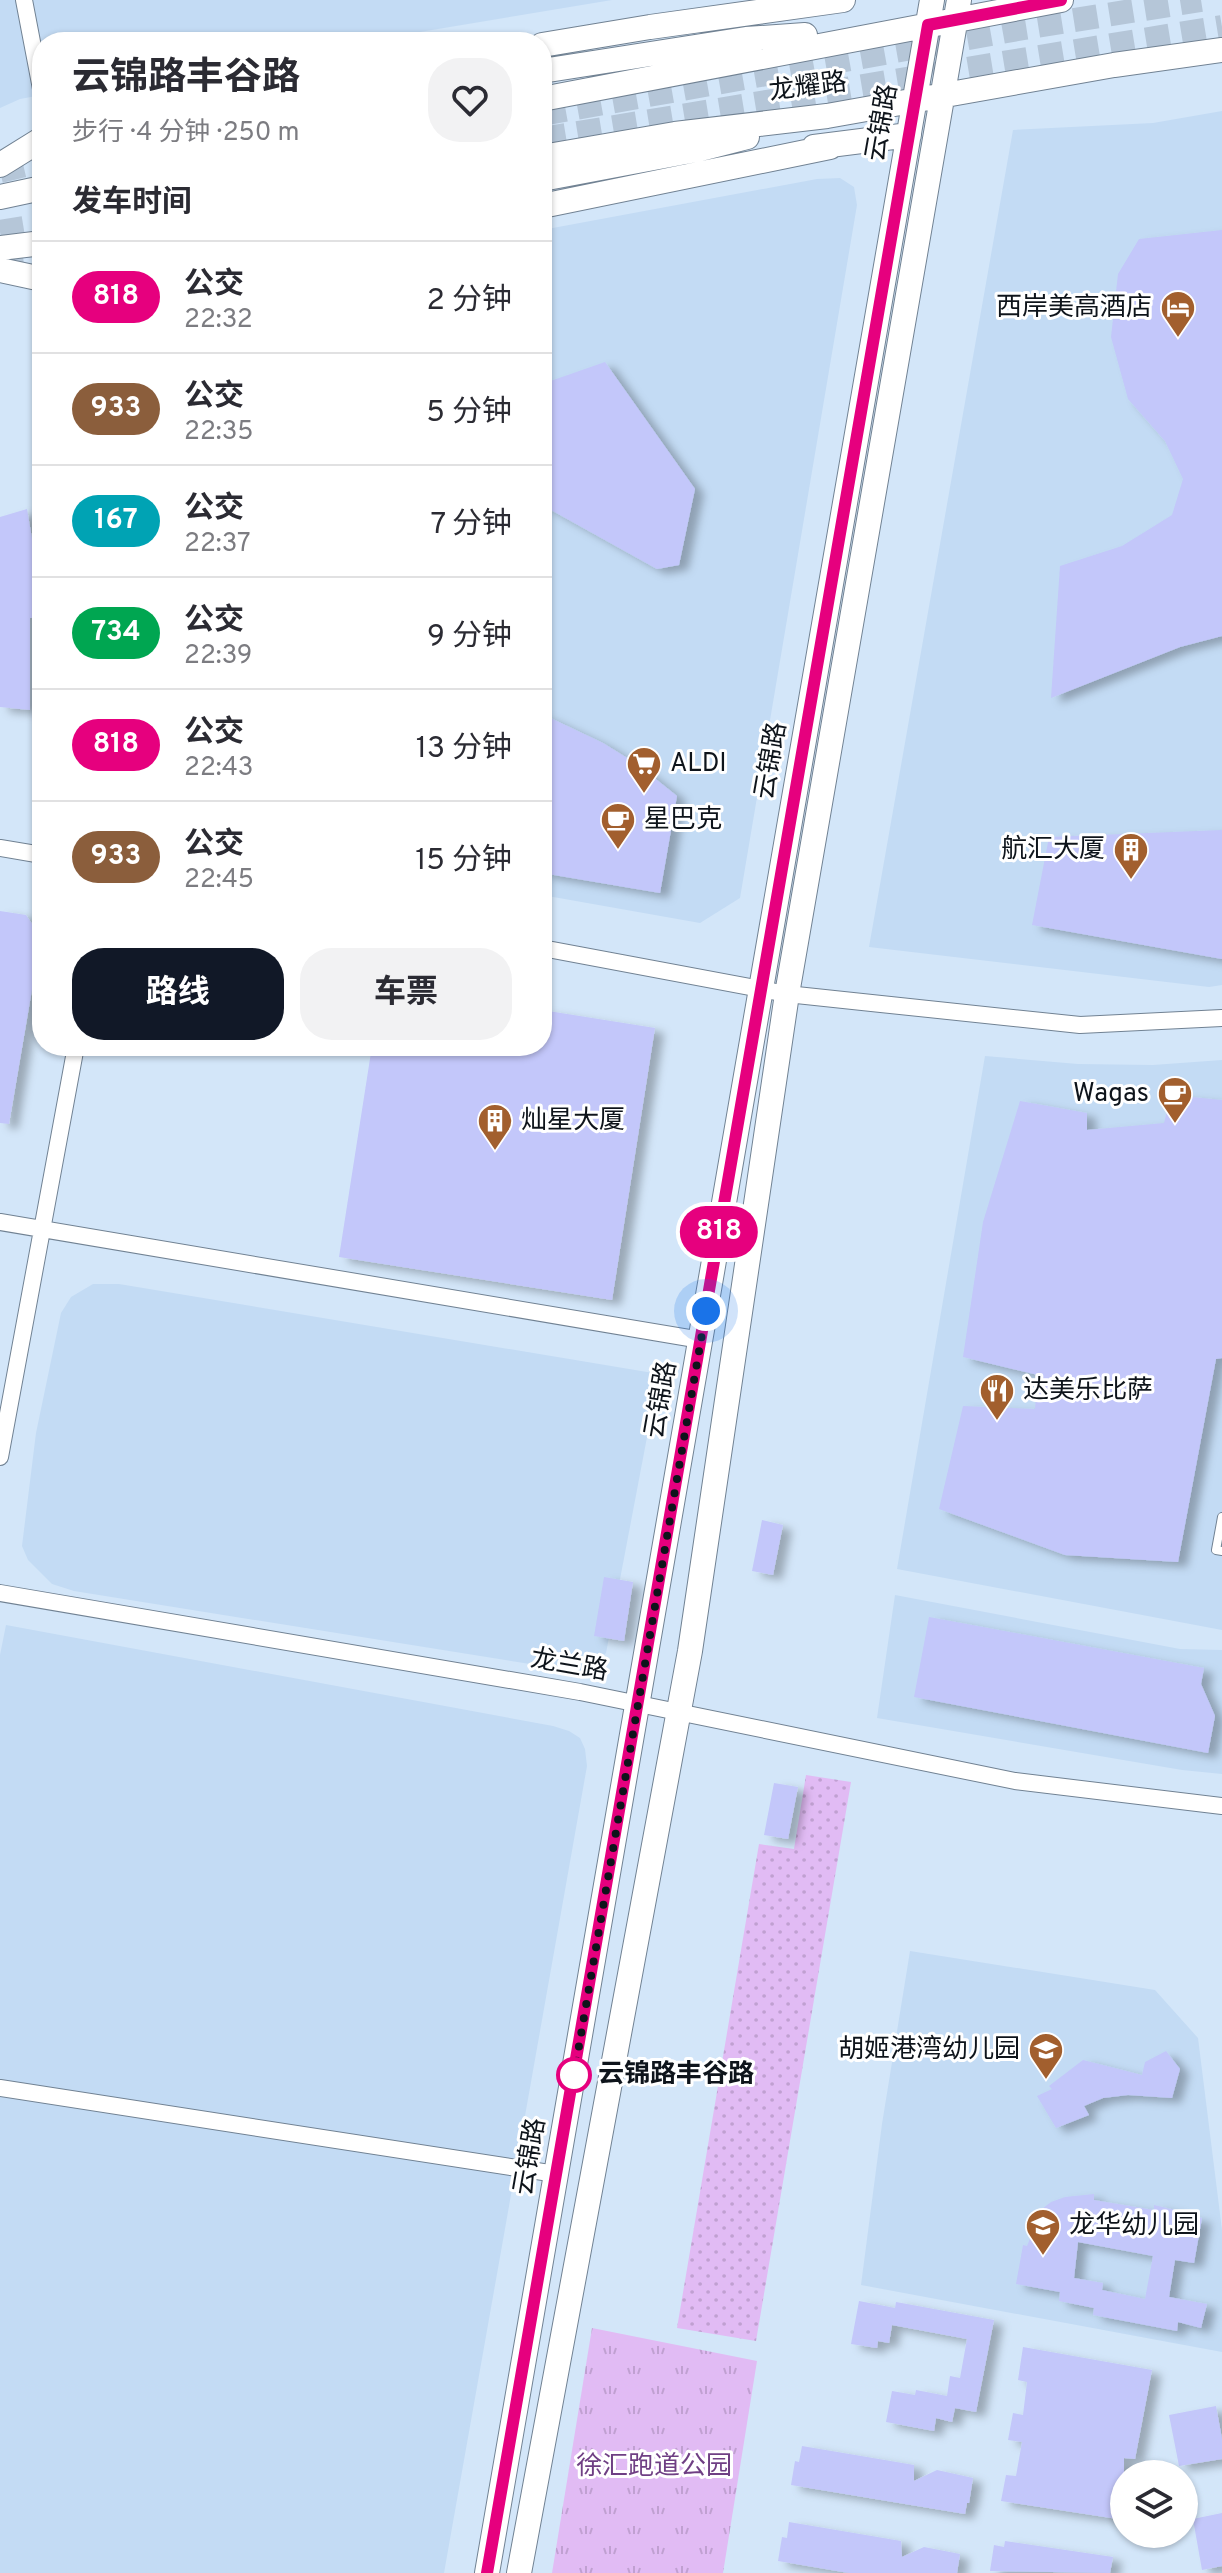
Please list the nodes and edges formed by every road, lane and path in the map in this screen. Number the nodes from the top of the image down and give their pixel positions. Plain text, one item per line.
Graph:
1 (24, 0) edge
2 (843, 0) edge
3 (859, 0) edge
4 (932, 0) edge
5 (1061, 0) edge
6 (957, 10) edge
7 (928, 25) junction
8 (887, 32) junction
9 (746, 39) junction
10 (32, 42) edge
11 (552, 43) edge
12 (1222, 50) edge
13 (552, 69) edge
14 (942, 96) junction
15 (552, 97) edge
16 (915, 101) junction
17 (827, 116) junction
18 (909, 135) junction
19 (32, 145) edge
20 (830, 147) junction
21 (696, 150) junction
22 (552, 155) edge
23 (0, 165) edge
24 (552, 177) edge
25 (32, 190) edge
26 (0, 197) edge
27 (552, 204) edge
28 (32, 244) edge
29 (0, 248) edge
30 (0, 270) edge
31 (32, 277) edge
32 (0, 848) edge
33 (32, 853) edge
34 (552, 950) edge
35 (761, 989) junction
36 (787, 994) junction
37 (1222, 1018) edge
38 (74, 1056) edge
39 (0, 1222) edge
40 (41, 1229) junction
41 (701, 1340) junction
42 (0, 1457) edge
43 (1222, 1517) edge
44 (1222, 1551) edge
45 (0, 1593) edge
46 (639, 1704) junction
47 (679, 1711) junction
48 (1222, 1806) edge
49 (0, 2088) edge
50 (556, 2174) junction
51 (487, 2573) edge
52 (519, 2573) edge

1 - 10 street
2 - 11 main road
3 - 9 main road
4 - 7 main road, 云锦路
5 - 6 main road, 龙耀路
6 - 7 main road, 龙耀路
6 - 14 main road, 云锦路
7 - 8 main road, 龙耀路
7 - 16 main road, 云锦路
8 - 9 main road
8 - 15 main road, 龙耀路
9 - 13 main road
12 - 14 main road, 龙耀路
14 - 16 main road, 龙耀路
14 - 36 main road, 云锦路
16 - 17 main road, 龙耀路
16 - 18 main road, 云锦路
17 - 21 main road
17 - 22 main road, 龙耀路
18 - 20 main road
18 - 35 main road, 云锦路
19 - 23 main road
20 - 21 main road
20 - 27 main road
21 - 24 main road
25 - 26 main road
28 - 29 main road
30 - 31 main road
32 - 33 street
34 - 35 street
35 - 36 street
35 - 41 main road, 云锦路
36 - 37 street
36 - 47 main road, 云锦路
38 - 40 street
39 - 40 street
40 - 41 street
40 - 42 street
41 - 46 main road, 云锦路
43 - 44 lane
45 - 46 street, 龙兰路
46 - 47 street, 龙兰路
46 - 50 main road, 云锦路
47 - 48 street, 龙兰路
47 - 52 main road, 云锦路
49 - 50 street
50 - 51 main road, 云锦路

